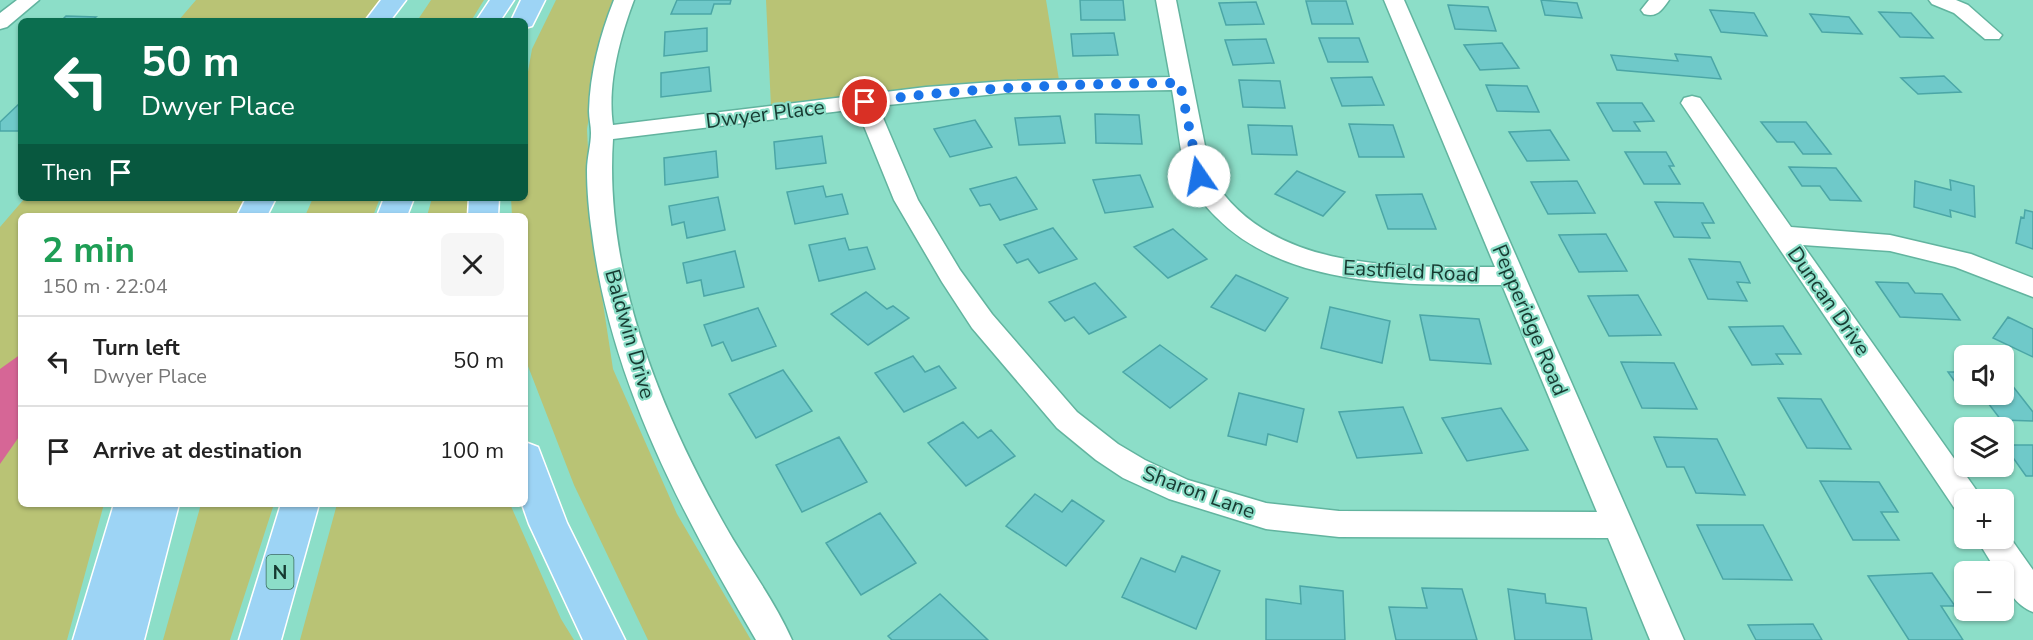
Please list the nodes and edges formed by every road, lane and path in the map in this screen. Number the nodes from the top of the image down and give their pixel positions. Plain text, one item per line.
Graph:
1 (29, 0) edge
2 (394, 0) edge
3 (410, 0) edge
4 (502, 0) edge
5 (533, 0) edge
6 (624, 0) edge
7 (1166, 0) edge
8 (1394, 0) edge
9 (1939, 0) edge
10 (379, 18) edge
11 (396, 18) edge
12 (490, 18) edge
13 (524, 18) edge
14 (0, 23) edge
15 (1992, 35) dead end
16 (1180, 83) junction
17 (865, 102) junction
18 (1692, 104) dead end
19 (602, 133) junction
20 (1784, 235) junction
21 (1511, 276) junction
22 (2033, 288) edge
23 (528, 466) edge
24 (1958, 489) edge
25 (132, 507) edge
26 (159, 507) edge
27 (299, 507) edge
28 (1618, 525) junction
29 (2000, 549) edge
30 (2033, 597) edge
31 (94, 640) edge
32 (123, 640) edge
33 (260, 640) edge
34 (604, 640) edge
35 (775, 640) edge
36 (1667, 640) edge

1 - 14 street
2 - 10 highway
3 - 11 highway
4 - 12 highway
5 - 13 highway
6 - 19 street, Baldwin Drive
7 - 16 street, Eastfield Road
8 - 21 street, Pepperidge Road
9 - 15 street
16 - 17 street, Dwyer Place
16 - 21 street, Eastfield Road
17 - 19 street, Dwyer Place
17 - 28 street, Sharon Lane
18 - 20 street, Duncan Drive
19 - 35 street, Baldwin Drive
20 - 22 street
20 - 24 street, Duncan Drive
21 - 28 street, Pepperidge Road
23 - 34 highway
25 - 31 highway
26 - 32 highway
27 - 33 highway, N
28 - 36 street, Pepperidge Road
29 - 30 street

